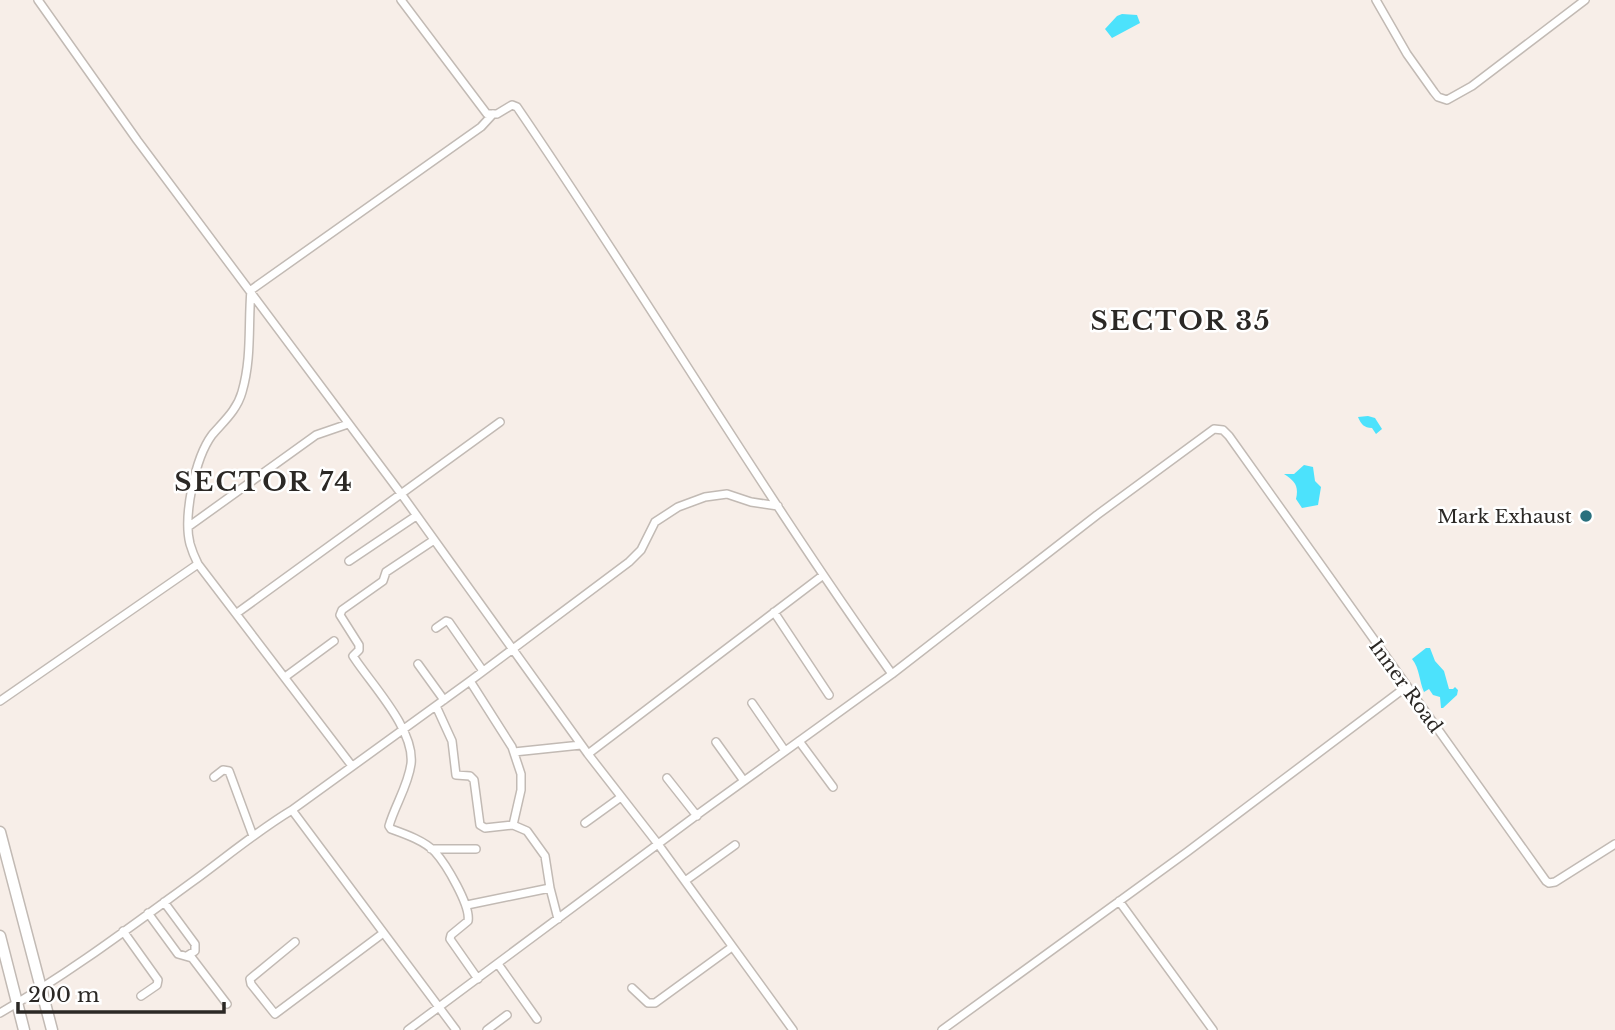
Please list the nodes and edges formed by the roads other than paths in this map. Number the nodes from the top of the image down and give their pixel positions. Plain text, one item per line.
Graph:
1 (38, 0) edge
2 (401, 0) edge
3 (1376, 0) edge
4 (1585, 0) edge
5 (493, 114) junction
6 (251, 290) junction
7 (500, 422) dead end
8 (348, 425) junction
9 (402, 495) junction
10 (778, 506) junction
11 (416, 516) junction
12 (188, 527) junction
13 (434, 540) junction
14 (349, 561) dead end
15 (198, 564) junction
16 (822, 576) junction
17 (774, 612) junction
18 (237, 613) junction
19 (436, 628) dead end
20 (334, 641) dead end
21 (513, 647) junction
22 (418, 664) dead end
23 (482, 671) junction
24 (892, 674) junction
25 (285, 677) junction
26 (470, 681) junction
27 (1406, 687) junction
28 (829, 695) dead end
29 (444, 700) junction
30 (0, 701) edge
31 (752, 704) dead end
32 (436, 706) junction
33 (404, 729) junction
34 (799, 741) junction
35 (716, 742) dead end
36 (581, 744) junction
37 (786, 751) junction
38 (514, 752) junction
39 (588, 754) junction
40 (352, 766) junction
41 (214, 777) dead end
42 (667, 778) dead end
43 (744, 781) junction
44 (833, 787) dead end
45 (621, 797) junction
46 (292, 810) junction
47 (696, 816) junction
48 (585, 823) dead end
49 (513, 825) junction
50 (0, 832) edge
51 (254, 835) junction
52 (658, 844) junction
53 (1615, 844) edge
54 (736, 845) dead end
55 (430, 849) junction
56 (476, 849) dead end
57 (685, 881) junction
58 (550, 888) junction
59 (1119, 901) junction
60 (164, 902) junction
61 (467, 905) junction
62 (148, 913) junction
63 (558, 919) junction
64 (123, 931) junction
65 (382, 934) junction
66 (0, 936) edge
67 (295, 942) dead end
68 (732, 947) junction
69 (187, 957) junction
70 (498, 964) junction
71 (478, 979) junction
72 (632, 988) dead end
73 (41, 989) junction
74 (141, 996) dead end
75 (18, 1003) junction
76 (227, 1004) dead end
77 (439, 1007) junction
78 (0, 1013) edge
79 (507, 1015) dead end
80 (537, 1019) dead end
81 (24, 1030) edge
82 (52, 1030) edge
83 (408, 1030) edge
84 (456, 1030) edge
85 (487, 1030) edge
86 (793, 1030) edge
87 (942, 1030) edge
88 (1213, 1030) edge

1 - 6 street
2 - 5 street
3 - 4 street
5 - 6 street
5 - 10 street
6 - 8 street
6 - 12 street
7 - 9 street
8 - 9 street
8 - 12 street
9 - 11 street
9 - 18 street
10 - 16 street
10 - 21 street
11 - 13 street
11 - 14 street
12 - 15 street
13 - 21 street
13 - 33 street
15 - 18 street
15 - 30 street
16 - 17 street
16 - 24 street
17 - 28 street
17 - 39 street
18 - 25 street
19 - 23 street
20 - 25 street
21 - 23 street
21 - 36 street
22 - 29 street
23 - 26 street
24 - 27 street, Inner Road
24 - 34 street
25 - 40 street
26 - 29 street
26 - 38 street
27 - 53 street, Inner Road
27 - 59 street
29 - 32 street
31 - 37 street
32 - 33 street
32 - 49 street
33 - 40 street
33 - 55 street
34 - 37 street
34 - 44 street
35 - 43 street
36 - 38 street
36 - 39 street
37 - 43 street
38 - 49 street
39 - 45 street
40 - 46 street
41 - 51 street
42 - 47 street
43 - 47 street
45 - 48 street
45 - 52 street
46 - 51 street
46 - 65 street
47 - 52 street
49 - 58 street
50 - 73 street
51 - 60 street
52 - 57 street
52 - 63 street
54 - 57 street
55 - 56 street
55 - 61 street
57 - 68 street
58 - 61 street
58 - 63 street
59 - 87 street
59 - 88 street
60 - 62 street
60 - 69 street
61 - 71 street
62 - 64 street
62 - 69 street
63 - 70 street
64 - 73 street
64 - 74 street
65 - 67 street
65 - 77 street
66 - 75 street
68 - 72 street
68 - 86 street
69 - 76 street
70 - 71 street
70 - 80 street
71 - 77 street
73 - 75 street
73 - 82 street
75 - 78 street
75 - 81 street
77 - 83 street
77 - 84 street
79 - 85 street

